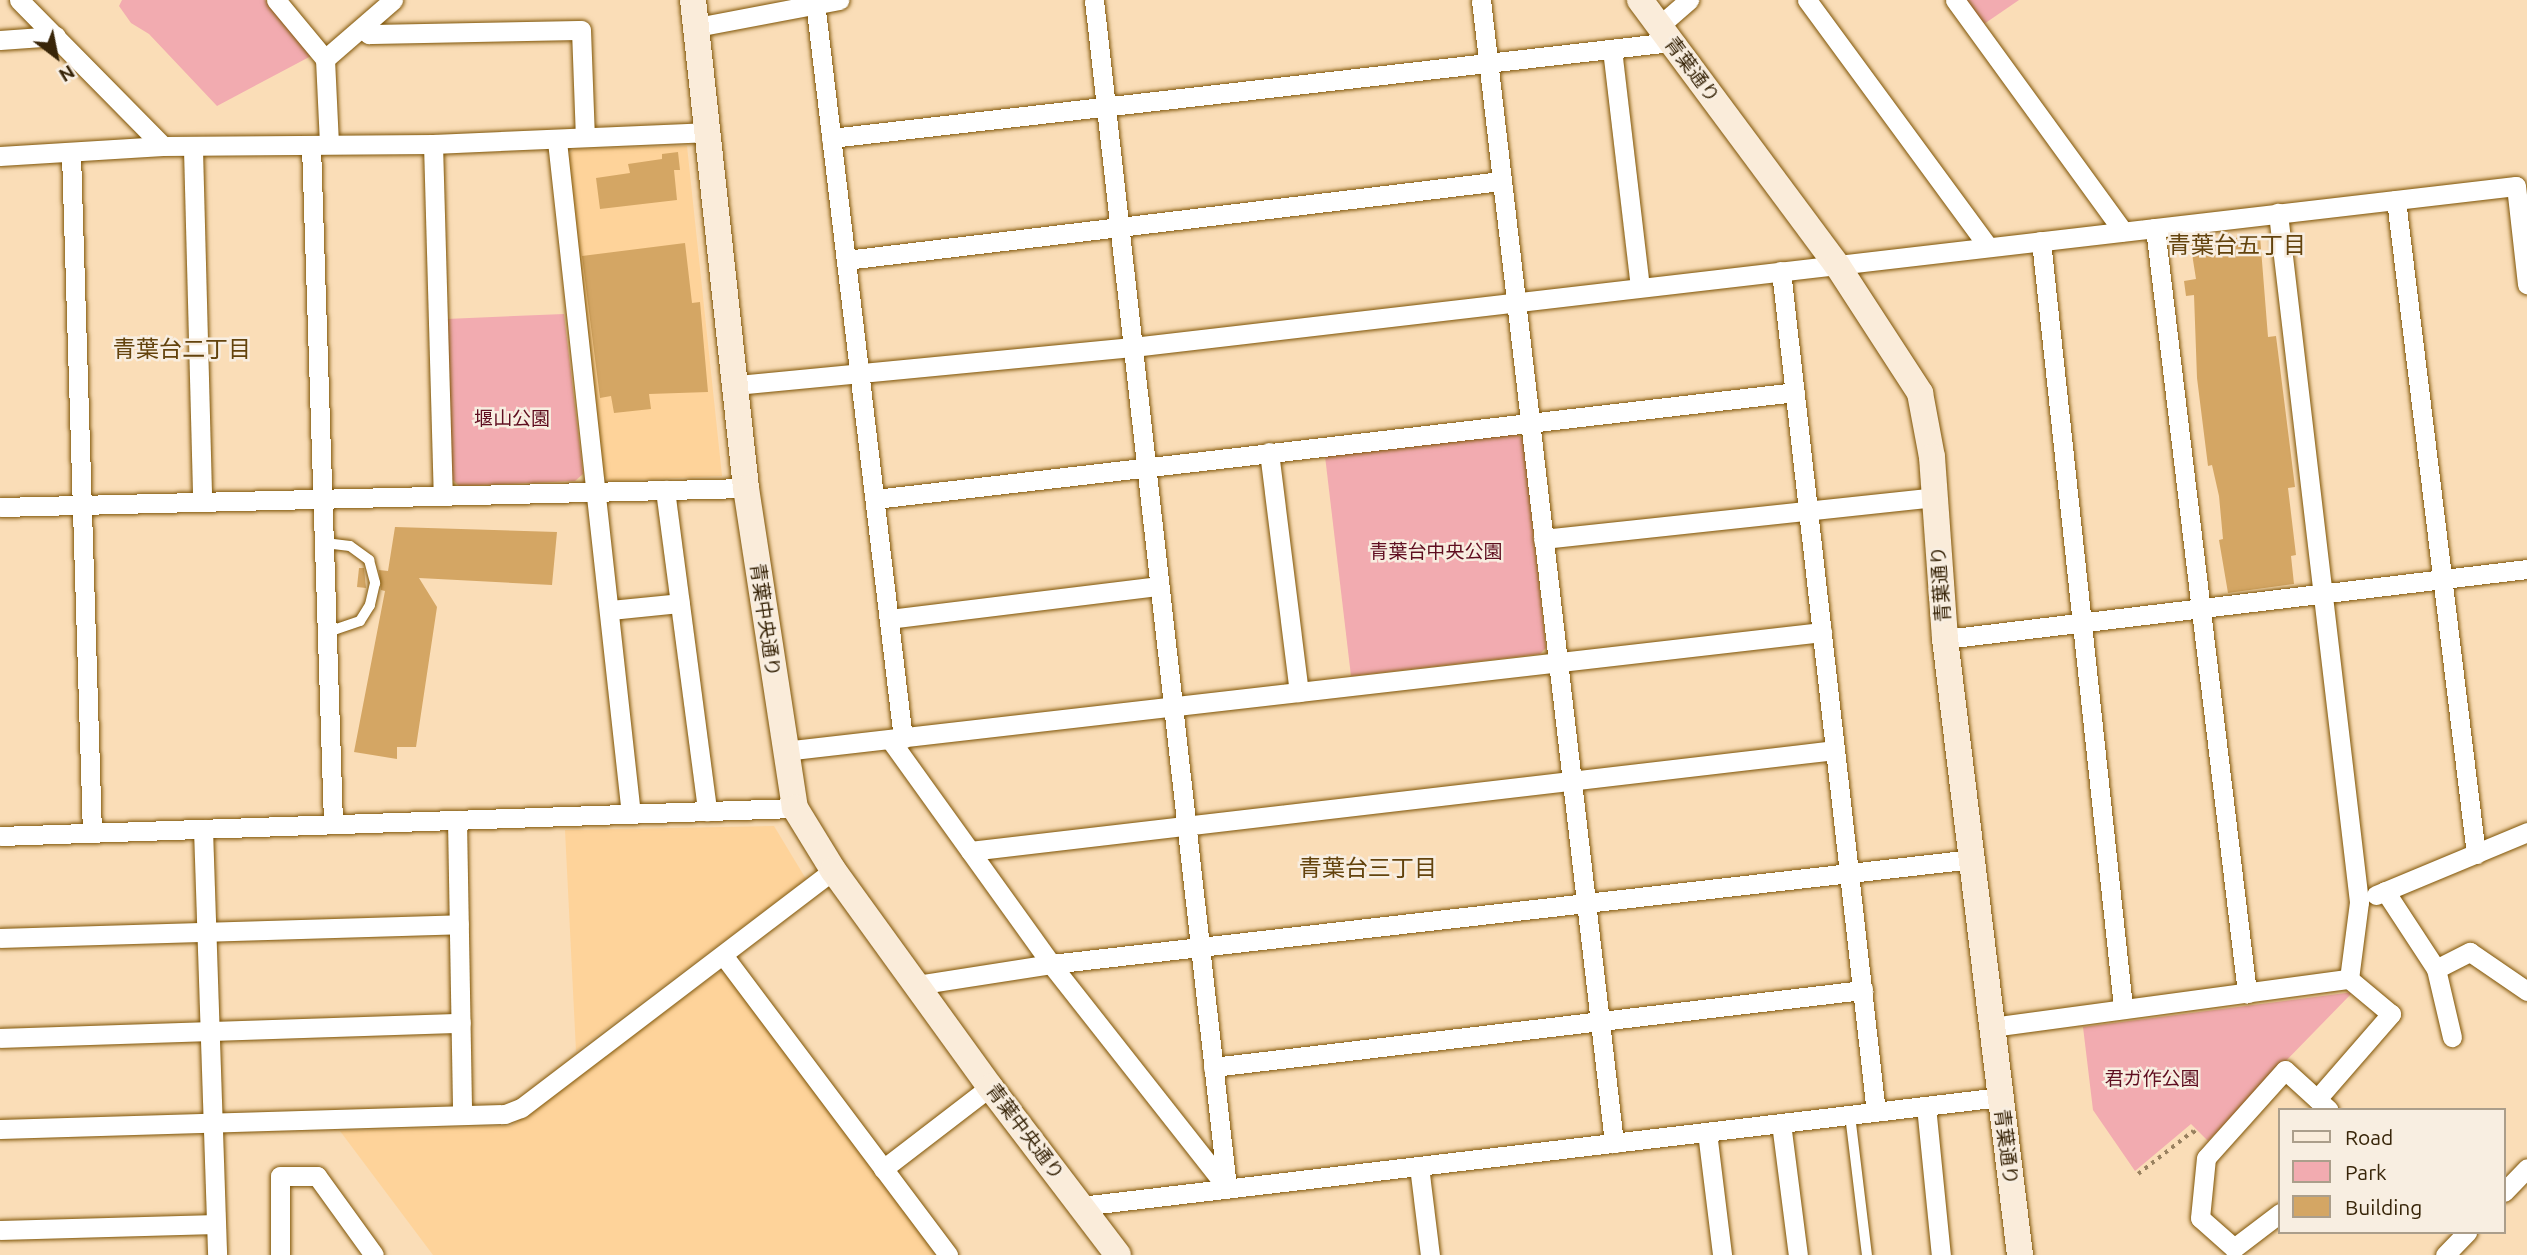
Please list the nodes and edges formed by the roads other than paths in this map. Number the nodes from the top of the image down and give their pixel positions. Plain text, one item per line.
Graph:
1 (19, 0) edge
2 (276, 0) edge
3 (393, 0) edge
4 (694, 0) edge
5 (839, 0) edge
6 (1094, 0) edge
7 (1480, 0) edge
8 (1640, 0) edge
9 (1689, 0) edge
10 (1807, 0) edge
11 (1955, 0) edge
12 (824, 1) edge
13 (697, 27) junction
14 (363, 29) junction
15 (1665, 34) junction
16 (56, 36) junction
17 (0, 40) edge
18 (1612, 48) junction
19 (326, 59) junction
20 (1486, 65) junction
21 (1107, 107) junction
22 (705, 132) junction
23 (585, 136) junction
24 (831, 138) junction
25 (557, 141) junction
26 (320, 144) junction
27 (433, 144) junction
28 (163, 146) junction
29 (192, 149) junction
30 (71, 154) junction
31 (0, 156) edge
32 (1501, 181) junction
33 (2396, 200) junction
34 (2278, 213) junction
35 (1120, 226) junction
36 (2155, 228) junction
37 (2123, 231) junction
38 (2041, 241) junction
39 (1987, 245) junction
40 (846, 260) junction
41 (1837, 265) junction
42 (1781, 271) junction
43 (2527, 285) edge
44 (1640, 286) junction
45 (1515, 300) junction
46 (1133, 346) junction
47 (859, 372) junction
48 (737, 385) junction
49 (1795, 392) junction
50 (1529, 424) junction
51 (1269, 452) junction
52 (1146, 467) junction
53 (746, 488) junction
54 (665, 490) junction
55 (597, 492) junction
56 (443, 494) junction
57 (1935, 497) junction
58 (324, 498) junction
59 (874, 499) junction
60 (202, 502) junction
61 (82, 505) junction
62 (0, 507) edge
63 (1808, 511) junction
64 (1543, 539) junction
65 (325, 543) junction
66 (2527, 569) edge
67 (2442, 579) junction
68 (1158, 586) junction
69 (2323, 593) junction
70 (680, 603) junction
71 (2201, 608) junction
72 (610, 610) junction
73 (889, 619) junction
74 (2082, 623) junction
75 (328, 632) junction
76 (1822, 632) junction
77 (1945, 639) junction
78 (1557, 662) junction
79 (1299, 692) junction
80 (1172, 707) junction
81 (897, 740) junction
82 (1835, 750) junction
83 (784, 751) junction
84 (1571, 781) junction
85 (795, 808) junction
86 (707, 811) junction
87 (631, 814) junction
88 (457, 820) junction
89 (333, 824) junction
90 (1186, 827) junction
91 (203, 829) junction
92 (2527, 832) edge
93 (92, 833) junction
94 (0, 836) edge
95 (970, 851) junction
96 (2476, 853) junction
97 (1972, 859) junction
98 (833, 870) junction
99 (1849, 874) junction
100 (2385, 891) junction
101 (2359, 902) junction
102 (1586, 905) junction
103 (459, 924) junction
104 (206, 931) junction
105 (0, 938) edge
106 (1199, 948) junction
107 (723, 955) junction
108 (1051, 964) junction
109 (2436, 969) junction
110 (2349, 979) junction
111 (917, 985) junction
112 (1863, 990) junction
113 (2527, 991) edge
114 (2247, 993) junction
115 (2123, 1007) junction
116 (1599, 1019) junction
117 (461, 1023) junction
118 (1992, 1027) junction
119 (209, 1029) junction
120 (2452, 1037) dead end
121 (0, 1038) edge
122 (1213, 1067) junction
123 (990, 1087) junction
124 (2000, 1097) junction
125 (2323, 1104) edge
126 (1926, 1106) junction
127 (1876, 1112) junction
128 (463, 1114) junction
129 (1850, 1115) junction
130 (1781, 1123) junction
131 (213, 1125) junction
132 (0, 1129) edge
133 (1707, 1132) junction
134 (1614, 1143) junction
135 (1419, 1166) junction
136 (2527, 1168) edge
137 (883, 1169) junction
138 (1227, 1188) junction
139 (2506, 1190) edge
140 (1081, 1206) junction
141 (2278, 1215) edge
142 (216, 1224) junction
143 (0, 1230) edge
144 (2465, 1234) edge
145 (217, 1255) edge
146 (279, 1255) edge
147 (374, 1255) edge
148 (948, 1255) edge
149 (1118, 1255) edge
150 (1430, 1255) edge
151 (1721, 1255) edge
152 (1798, 1255) edge
153 (1867, 1255) edge
154 (1941, 1255) edge
155 (2020, 1255) edge
156 (2445, 1255) edge

1 - 16 street
2 - 19 street
3 - 14 street
4 - 13 street, 青葉中央通り
5 - 12 street
6 - 21 street
7 - 20 street
8 - 15 street, 青葉通り
9 - 15 street
10 - 39 street
11 - 37 street
12 - 13 street
12 - 24 street
13 - 22 street, 青葉中央通り
14 - 19 street
14 - 23 street
15 - 18 street
15 - 41 street, 青葉通り
16 - 17 street
16 - 28 street
18 - 20 street
18 - 44 street
19 - 26 street
20 - 21 street
20 - 32 street
21 - 24 street
21 - 35 street
22 - 23 street
22 - 48 street, 青葉中央通り
23 - 25 street
24 - 40 street
25 - 27 street
25 - 55 street
26 - 27 street
26 - 29 street
26 - 58 street
27 - 56 street
28 - 29 street
28 - 30 street
29 - 60 street
30 - 31 street
30 - 61 street
32 - 35 street
32 - 45 street
33 - 34 street
33 - 43 street
33 - 67 street
34 - 36 street
34 - 69 street
35 - 40 street
35 - 46 street
36 - 37 street
36 - 71 street
37 - 38 street
38 - 39 street
38 - 74 street
39 - 41 street
40 - 47 street
41 - 42 street
41 - 57 street, 青葉通り
42 - 44 street
42 - 49 street
44 - 45 street
45 - 46 street
45 - 50 street
46 - 47 street
46 - 52 street
47 - 48 street
47 - 59 street
48 - 53 street, 青葉中央通り
49 - 50 street
49 - 63 street
50 - 51 street
50 - 64 street
51 - 52 street
51 - 79 street
52 - 59 street
52 - 68 street
53 - 54 street
53 - 83 street, 青葉中央通り
54 - 55 street
54 - 70 street
55 - 56 street
55 - 72 street
56 - 58 street
57 - 63 street
57 - 77 street, 青葉通り
58 - 60 street
58 - 65 street
59 - 73 street
60 - 61 street
61 - 62 street
61 - 93 street
63 - 64 street
63 - 76 street
64 - 78 street
65 - 75 street
65 - 75 lane
66 - 67 street
67 - 69 street
67 - 96 street
68 - 73 street
68 - 80 street
69 - 71 street
69 - 101 street
70 - 72 street
70 - 86 street
71 - 74 street
71 - 114 street
72 - 87 street
73 - 81 street
74 - 77 street
74 - 115 street
75 - 89 street
76 - 78 street
76 - 82 street
77 - 97 street, 青葉通り
78 - 79 street
78 - 84 street
79 - 80 street
80 - 81 street
80 - 90 street
81 - 83 street
81 - 95 street
82 - 84 street
82 - 99 street
83 - 85 street, 青葉中央通り
84 - 90 street
84 - 102 street
85 - 86 street
85 - 98 street, 青葉中央通り
86 - 87 street
87 - 88 street
88 - 89 street
88 - 103 street
89 - 91 street
90 - 95 street
90 - 106 street
91 - 93 street
91 - 104 street
92 - 96 street
93 - 94 street
95 - 108 street
96 - 100 street
97 - 99 street
97 - 118 street, 青葉通り
98 - 107 street
98 - 111 street, 青葉中央通り
99 - 102 street
99 - 112 street
100 - 101 street
100 - 109 street
101 - 110 street
102 - 106 street
102 - 116 street
103 - 104 street
103 - 117 street
104 - 105 street
104 - 119 street
106 - 108 street
106 - 122 street
107 - 128 street
107 - 137 street
108 - 111 street
108 - 138 street
109 - 113 street
109 - 120 street
110 - 114 street
110 - 125 street
111 - 123 street, 青葉中央通り
112 - 116 street
112 - 127 street
114 - 115 street
115 - 118 street
116 - 122 street
116 - 134 street
117 - 119 street
117 - 128 street
118 - 124 street, 青葉通り
119 - 121 street
119 - 131 street
122 - 138 street
123 - 137 street
123 - 140 street, 青葉中央通り
124 - 126 street
124 - 155 street, 青葉通り
125 - 141 street
126 - 127 street
126 - 154 street
127 - 129 street
128 - 131 street
129 - 130 street
129 - 153 lane
130 - 133 street
130 - 152 street
131 - 132 street
131 - 142 street
133 - 134 street
133 - 151 street
134 - 135 street
135 - 138 street
135 - 150 street
136 - 139 street
137 - 148 street
138 - 140 street
140 - 149 street, 青葉中央通り
142 - 143 street
142 - 145 street
144 - 156 street
146 - 147 street

